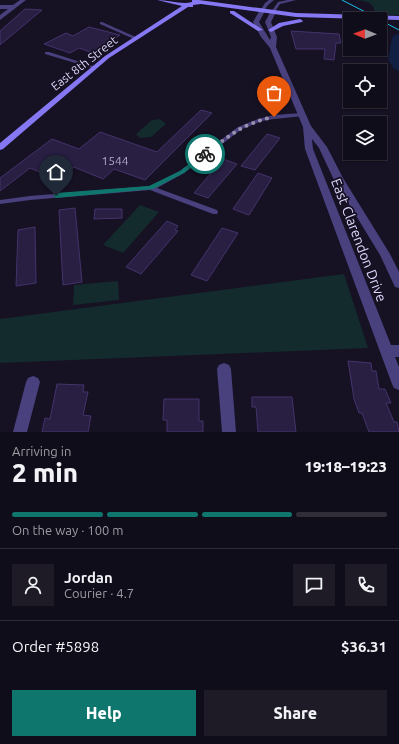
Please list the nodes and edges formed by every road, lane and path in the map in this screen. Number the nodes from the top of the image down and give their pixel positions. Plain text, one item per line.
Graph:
1 (24, 0) edge
2 (160, 0) edge
3 (272, 0) edge
4 (294, 0) edge
5 (190, 1) edge
6 (202, 1) edge
7 (0, 7) edge
8 (14, 7) junction
9 (232, 12) junction
10 (261, 14) junction
11 (272, 15) junction
12 (0, 18) edge
13 (399, 18) edge
14 (300, 21) junction
15 (101, 23) dead end
16 (343, 23) edge
17 (387, 24) edge
18 (399, 24) edge
19 (260, 30) junction
20 (271, 30) junction
21 (136, 38) junction
22 (273, 47) junction
23 (47, 53) dead end
24 (94, 67) junction
25 (302, 115) junction
26 (307, 127) junction
27 (0, 147) edge
28 (151, 188) junction
29 (0, 202) edge
30 (215, 212) dead end
31 (399, 284) edge
32 (386, 351) junction
33 (399, 351) edge
34 (224, 369) dead end
35 (32, 382) dead end
36 (399, 384) edge
37 (20, 432) edge
38 (229, 432) edge

1 - 8 street
2 - 5 main road
3 - 10 lane
4 - 11 lane
5 - 6 main road, East 8th Street
5 - 9 main road
5 - 21 main road, East 8th Street
6 - 10 main road
7 - 8 street
8 - 12 street
9 - 10 main road
9 - 19 main road
10 - 11 main road
10 - 19 street
11 - 13 main road
11 - 14 main road
11 - 20 street, East Clarendon Drive
14 - 16 main road
14 - 20 main road
15 - 21 lane
17 - 18 main road
19 - 22 street, East Clarendon Drive
20 - 22 street, East Clarendon Drive
21 - 24 main road, East 8th Street
22 - 25 street, East Clarendon Drive
23 - 24 lane
24 - 27 main road, East 8th Street
25 - 26 street, East Clarendon Drive
25 - 28 lane
26 - 31 street, East Clarendon Drive
26 - 32 street, East Clarendon Drive
28 - 29 lane
28 - 30 lane
32 - 33 street
32 - 36 street, East Clarendon Drive
34 - 38 street
35 - 37 street

